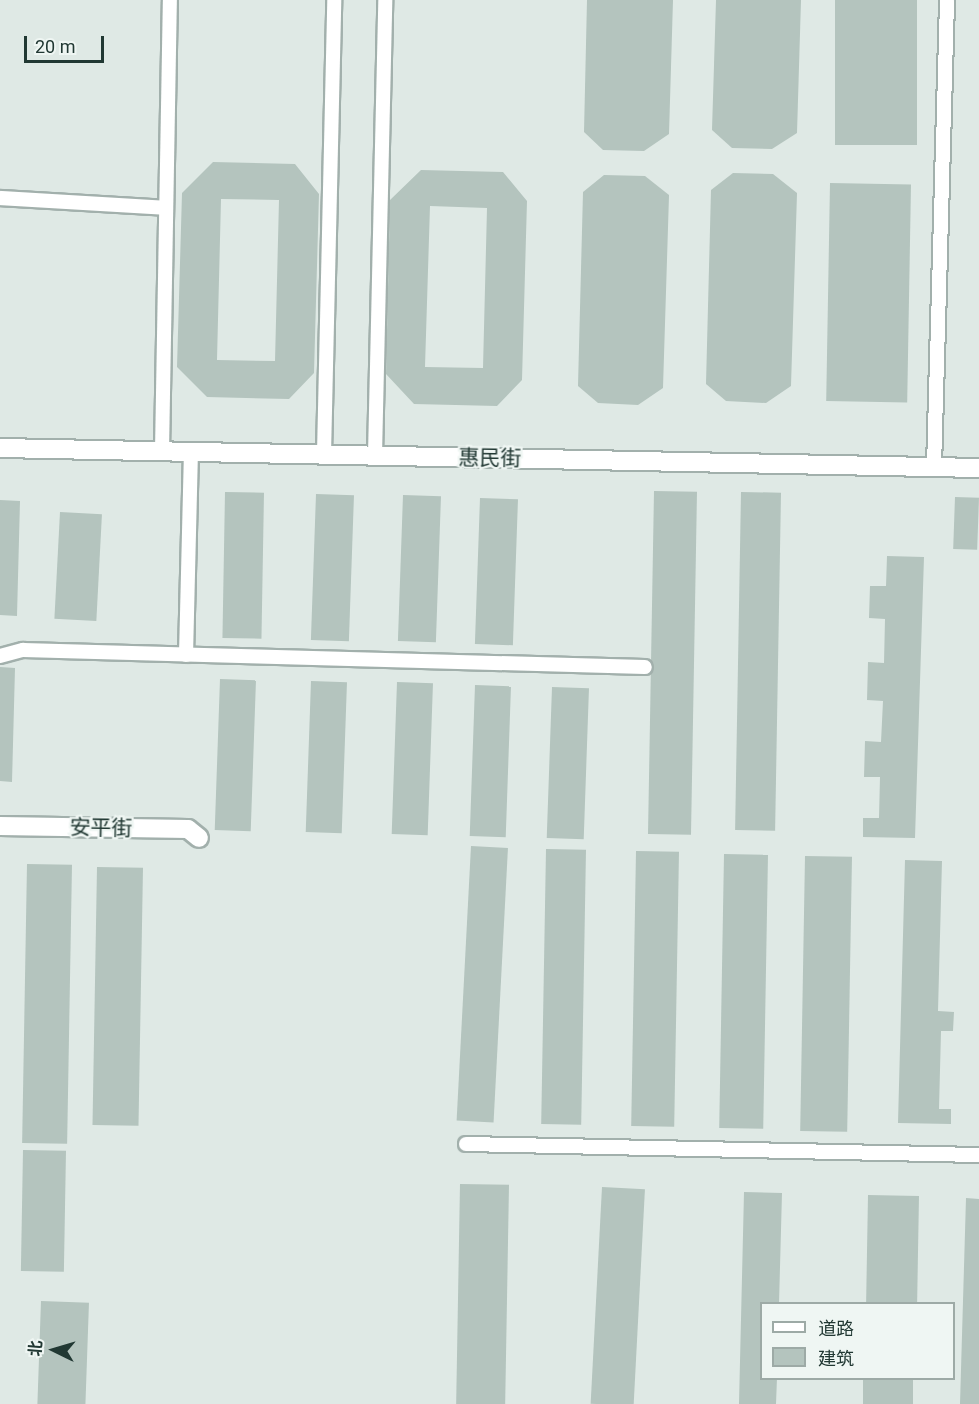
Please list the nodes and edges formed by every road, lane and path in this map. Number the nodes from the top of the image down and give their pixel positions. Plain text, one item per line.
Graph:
1 (170, 0) edge
2 (334, 0) edge
3 (385, 0) edge
4 (947, 0) edge
5 (0, 198) edge
6 (166, 208) junction
7 (0, 448) edge
8 (162, 451) junction
9 (191, 452) junction
10 (324, 454) junction
11 (375, 455) junction
12 (934, 467) junction
13 (979, 468) edge
14 (186, 655) junction
15 (0, 656) edge
16 (645, 667) dead end
17 (0, 826) edge
18 (199, 838) dead end
19 (466, 1144) dead end
20 (979, 1155) edge

1 - 6 lane
2 - 10 lane
3 - 11 lane
4 - 12 lane
5 - 6 lane
6 - 8 lane
7 - 8 street, 惠民街
8 - 9 street, 惠民街
9 - 10 street, 惠民街
9 - 14 lane
10 - 11 street, 惠民街
11 - 12 street, 惠民街
12 - 13 street, 惠民街
14 - 15 lane
14 - 16 lane
17 - 18 street, 安平街
19 - 20 lane

